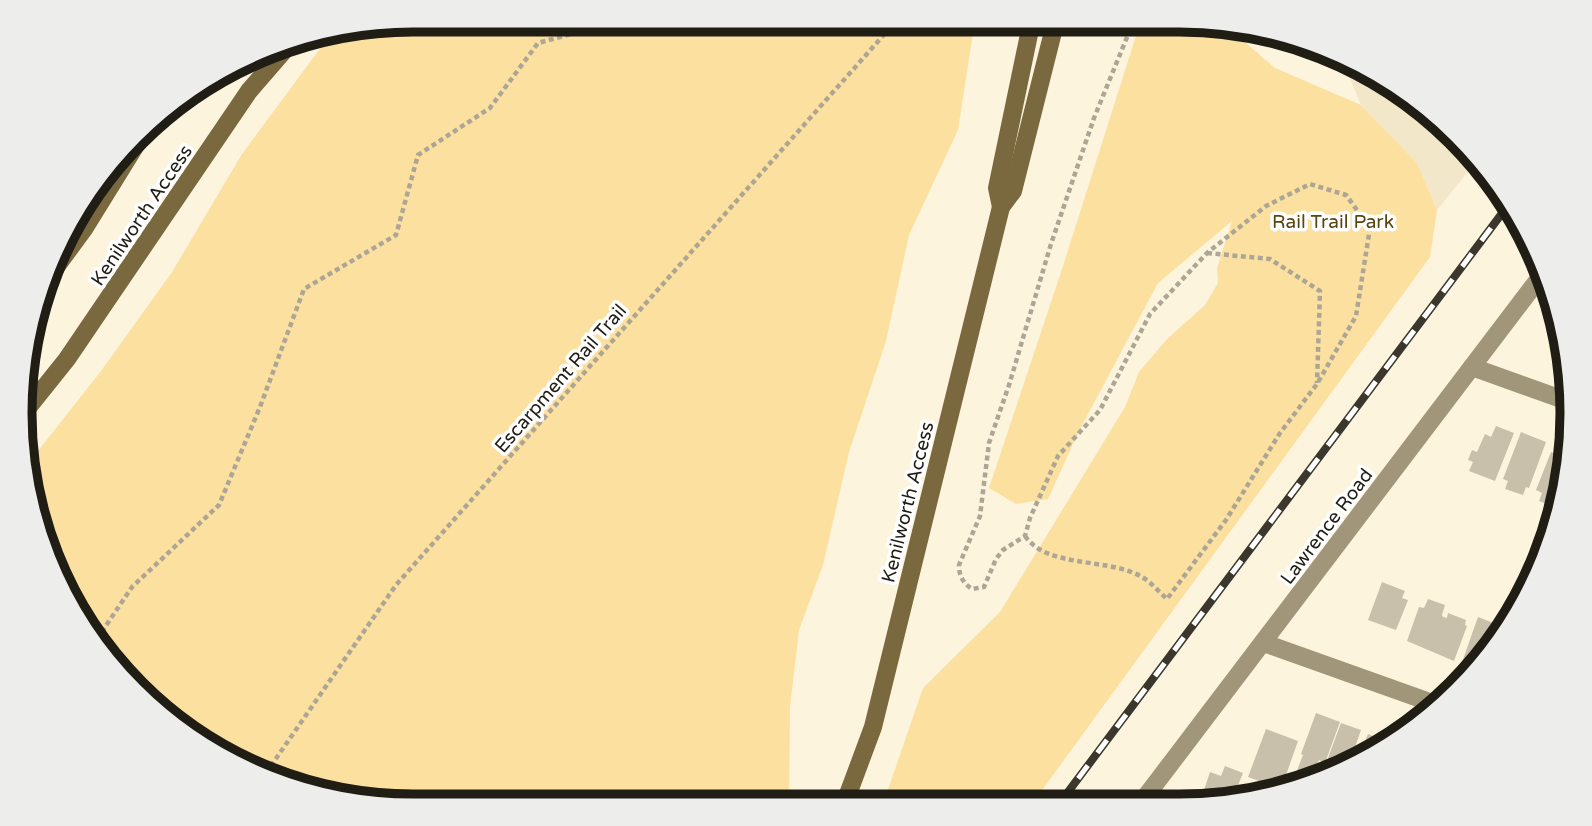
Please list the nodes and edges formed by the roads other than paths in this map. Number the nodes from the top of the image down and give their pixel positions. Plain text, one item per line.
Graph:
1 (1030, 32) edge
2 (1053, 32) edge
3 (278, 57) edge
4 (127, 160) edge
5 (1001, 207) junction
6 (67, 252) edge
7 (1537, 282) edge
8 (1472, 367) junction
9 (1560, 398) edge
10 (32, 403) edge
11 (1264, 643) junction
12 (1429, 702) edge
13 (848, 794) edge
14 (1148, 794) edge

1 - 5 main road, Kenilworth Access
2 - 5 main road, Kenilworth Access
3 - 10 main road, Kenilworth Access
4 - 6 main road
5 - 13 main road, Kenilworth Access
7 - 8 street, Lawrence Road
8 - 9 street
8 - 11 street, Lawrence Road
11 - 12 street
11 - 14 street, Lawrence Road

